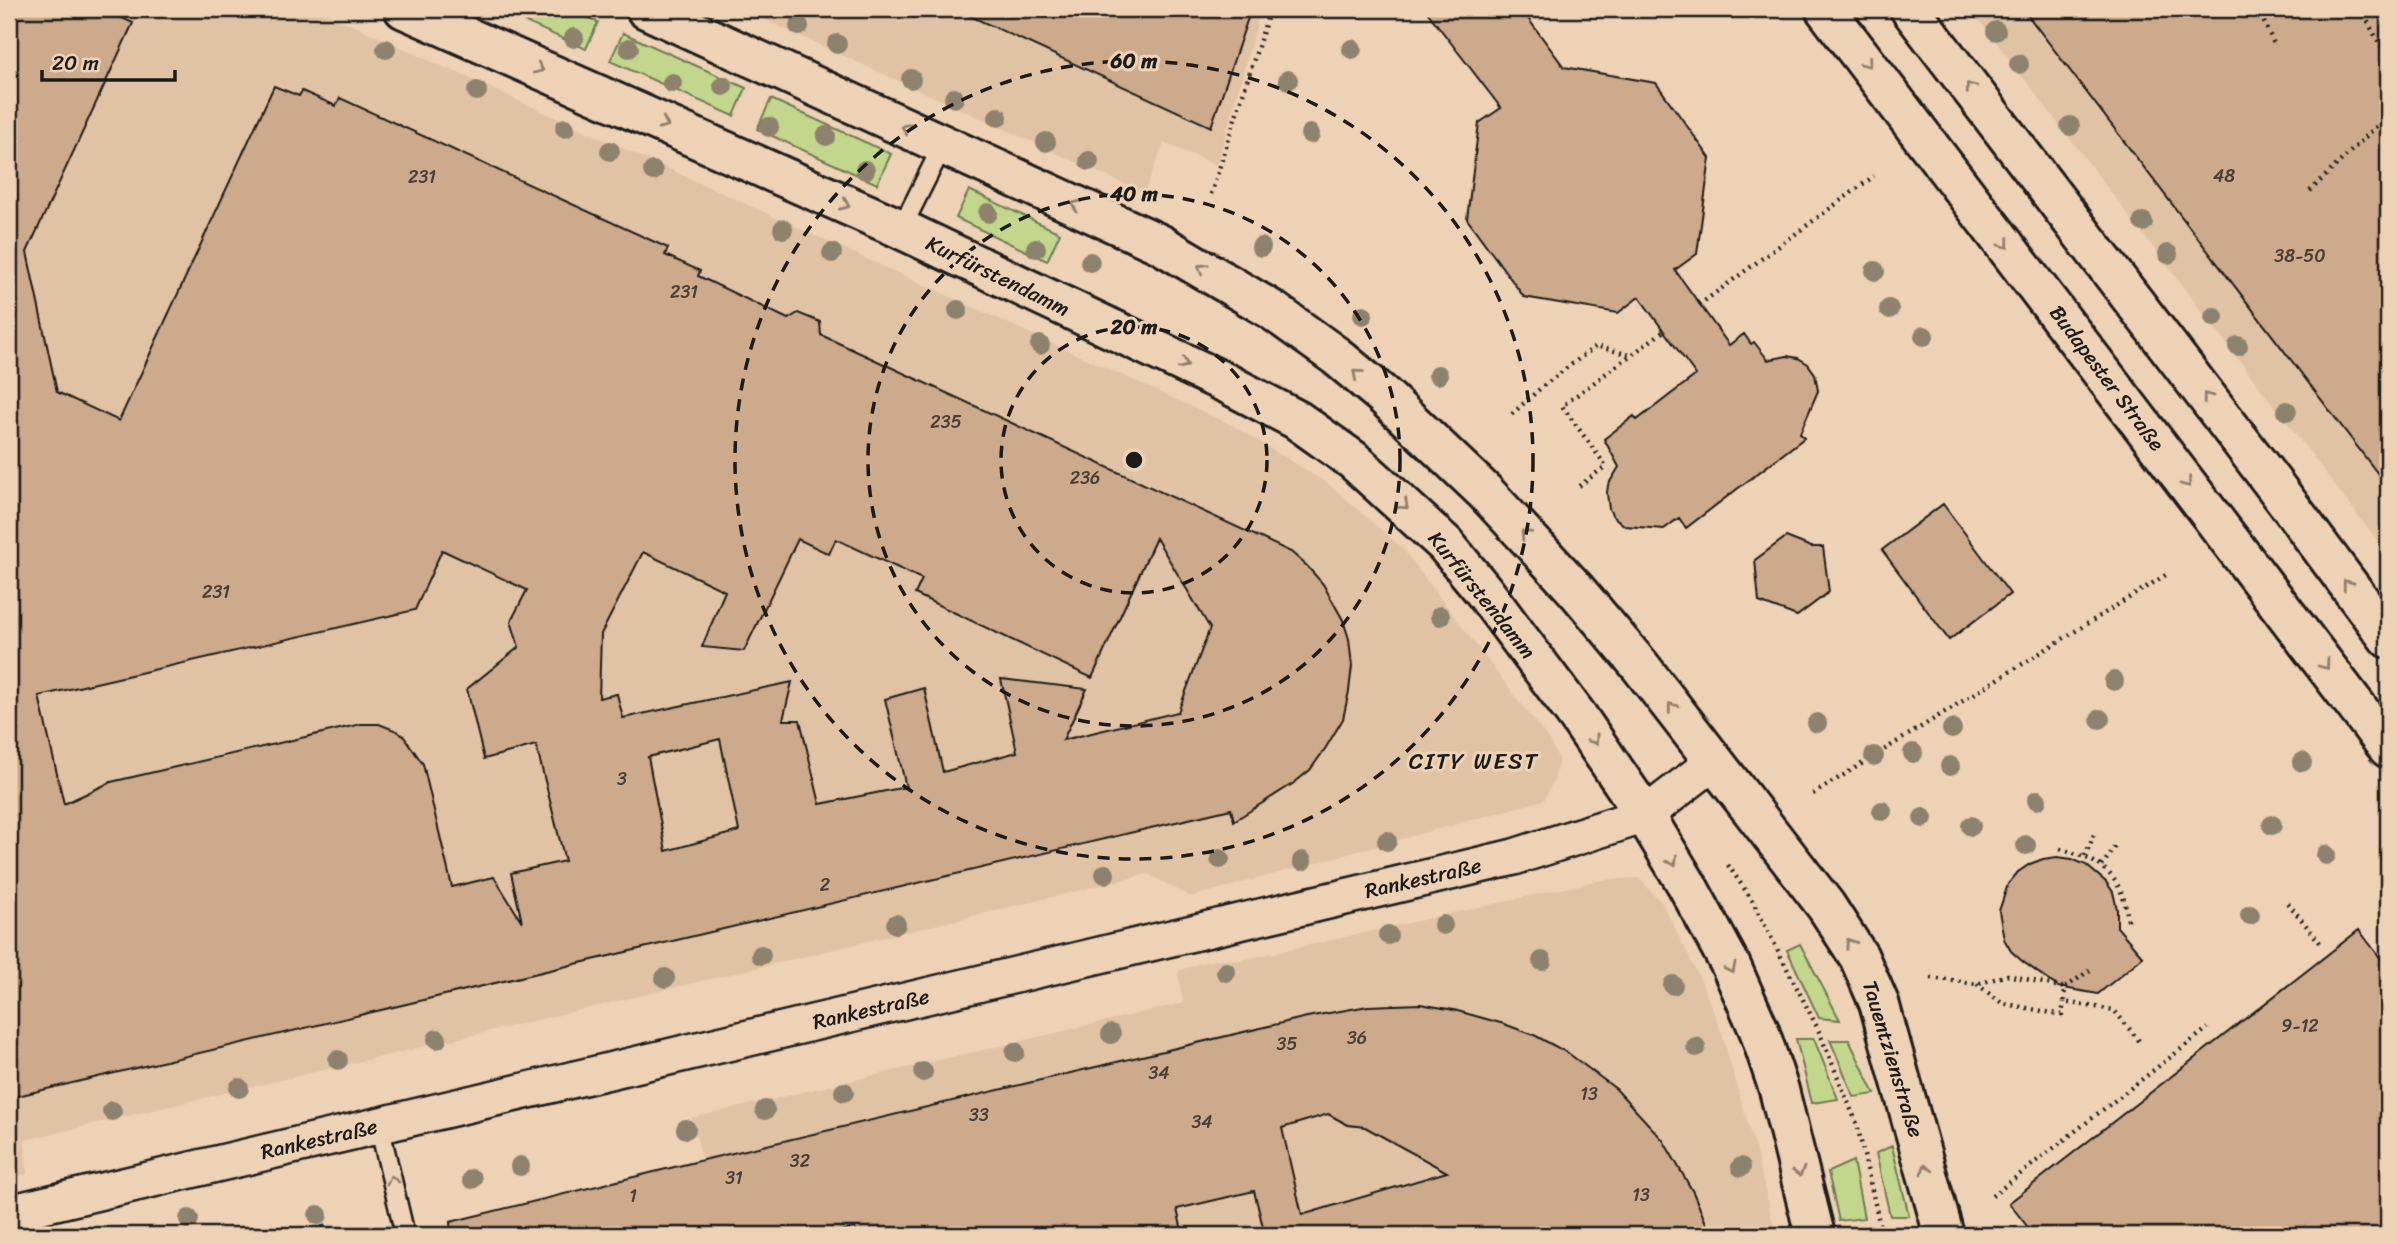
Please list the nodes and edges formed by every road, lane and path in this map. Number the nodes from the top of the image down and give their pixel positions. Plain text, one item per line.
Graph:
1 (404, 9) edge
2 (646, 9) edge
3 (1270, 9) edge
4 (1825, 9) edge
5 (1910, 9) edge
6 (2258, 9) edge
7 (2361, 9) edge
8 (2274, 44) dead end
9 (2388, 61) edge
10 (2388, 115) edge
11 (943, 145) junction
12 (1874, 176) dead end
13 (2310, 191) dead end
14 (1211, 194) dead end
15 (901, 229) junction
16 (1699, 305) dead end
17 (1664, 331) dead end
18 (1631, 356) junction
19 (1512, 414) dead end
20 (1579, 486) dead end
21 (2169, 573) dead end
22 (2388, 638) edge
23 (2388, 748) edge
24 (1715, 761) junction
25 (1813, 794) dead end
26 (1645, 815) junction
27 (2095, 832) dead end
28 (2117, 844) dead end
29 (2060, 849) dead end
30 (2085, 856) junction
31 (1723, 858) dead end
32 (2102, 866) junction
33 (2288, 902) dead end
34 (2128, 921) dead end
35 (2321, 944) dead end
36 (2090, 971) dead end
37 (1931, 978) dead end
38 (1977, 984) junction
39 (2065, 988) junction
40 (2064, 1002) junction
41 (2208, 1028) dead end
42 (2140, 1042) dead end
43 (379, 1125) junction
44 (1992, 1196) dead end
45 (9, 1213) edge
46 (323, 1225) dead end
47 (325, 1235) edge
48 (405, 1235) edge
49 (1815, 1235) edge
50 (1882, 1235) edge
51 (1944, 1235) edge

1 -> 15 main road, Kurfürstendamm
11 -> 2 main road
3 - 14 path
4 -> 23 main road, Budapester Straße
22 -> 5 main road
6 - 8 path
7 - 9 path
10 - 13 path
11 - 15 lane
24 -> 11 main road
12 - 16 path
15 -> 26 main road, Kurfürstendamm
17 - 18 path
18 - 19 path
18 - 20 path
21 - 25 path
24 - 26 street, Rankestraße
51 -> 24 main road, Tauentzienstraße
26 - 43 street, Rankestraße
26 -> 49 main road
27 - 30 path
28 - 32 path
29 - 30 path
30 - 32 path
31 - 50 path
32 - 34 path
33 - 35 path
36 - 39 path
37 - 38 path
38 - 39 path
38 - 40 path
39 - 40 path
40 - 42 path
41 - 44 path
43 - 45 street, Rankestraße
48 -> 43 lane
46 - 47 path

